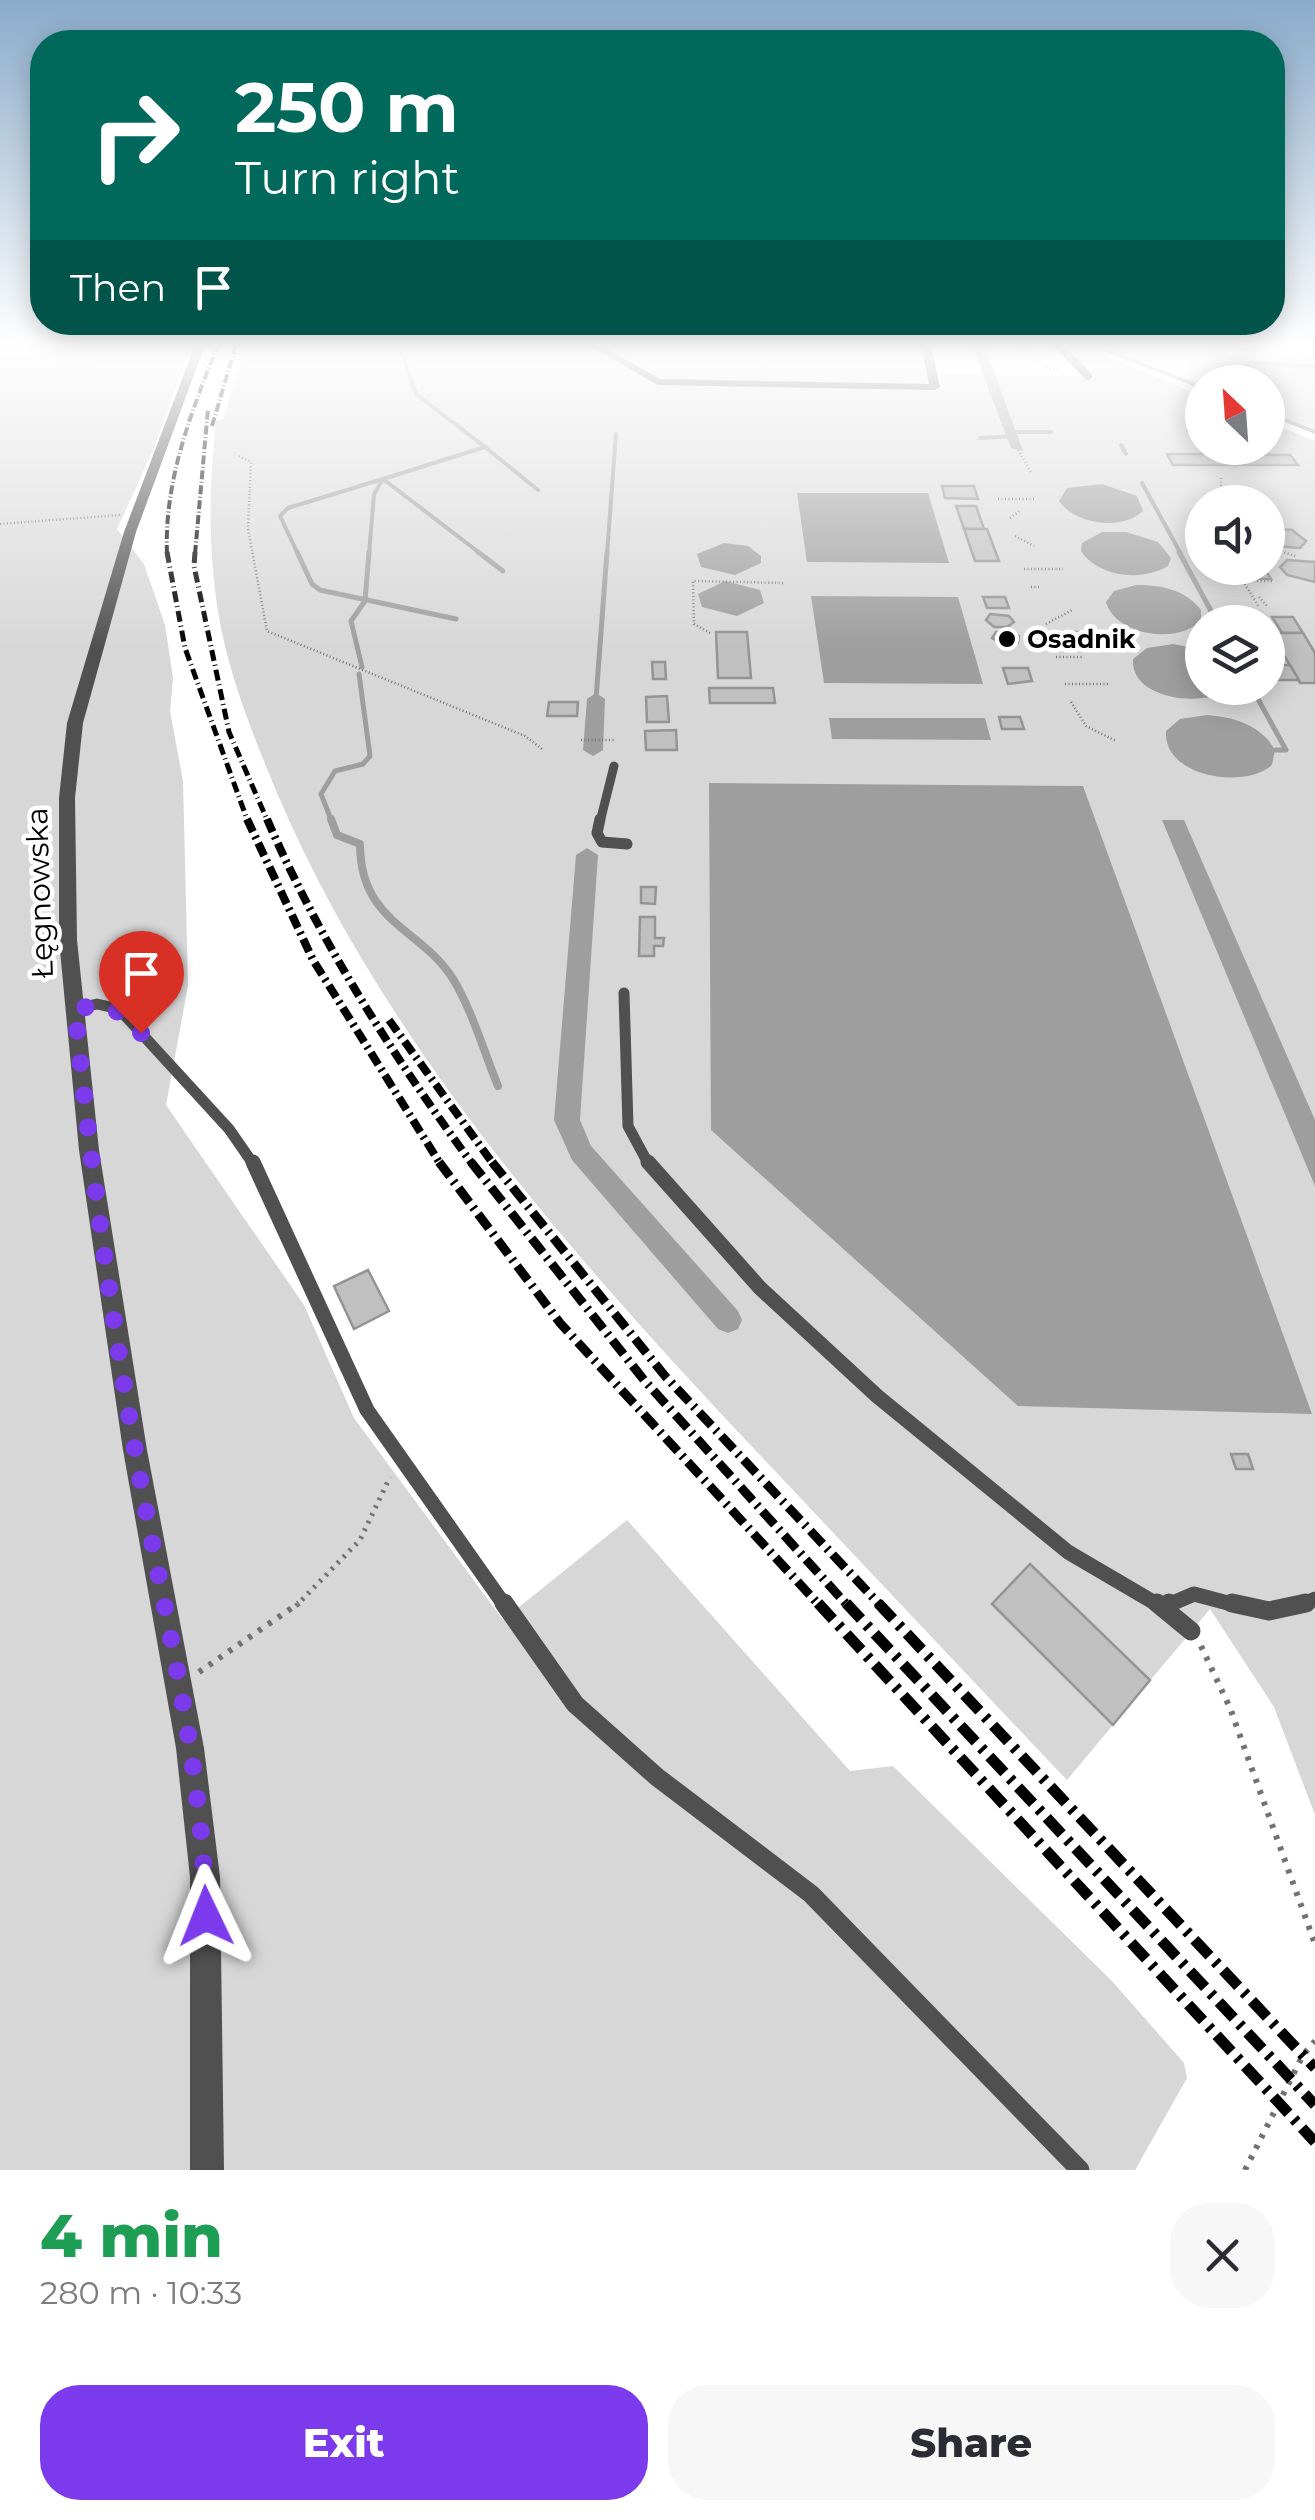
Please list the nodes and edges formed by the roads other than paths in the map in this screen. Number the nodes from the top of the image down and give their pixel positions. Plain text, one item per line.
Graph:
1 (162, 446) edge
2 (614, 766) dead end
3 (627, 844) dead end
4 (624, 994) dead end
5 (75, 1009) junction
6 (1315, 1599) edge
7 (1164, 1608) junction
8 (1190, 1631) road end
9 (207, 2170) edge
10 (1080, 2170) edge

1 - 5 street, Łęgnowska
2 - 3 lane
4 - 7 lane
5 - 9 street, Łęgnowska
5 - 10 lane
6 - 7 lane
7 - 8 lane

